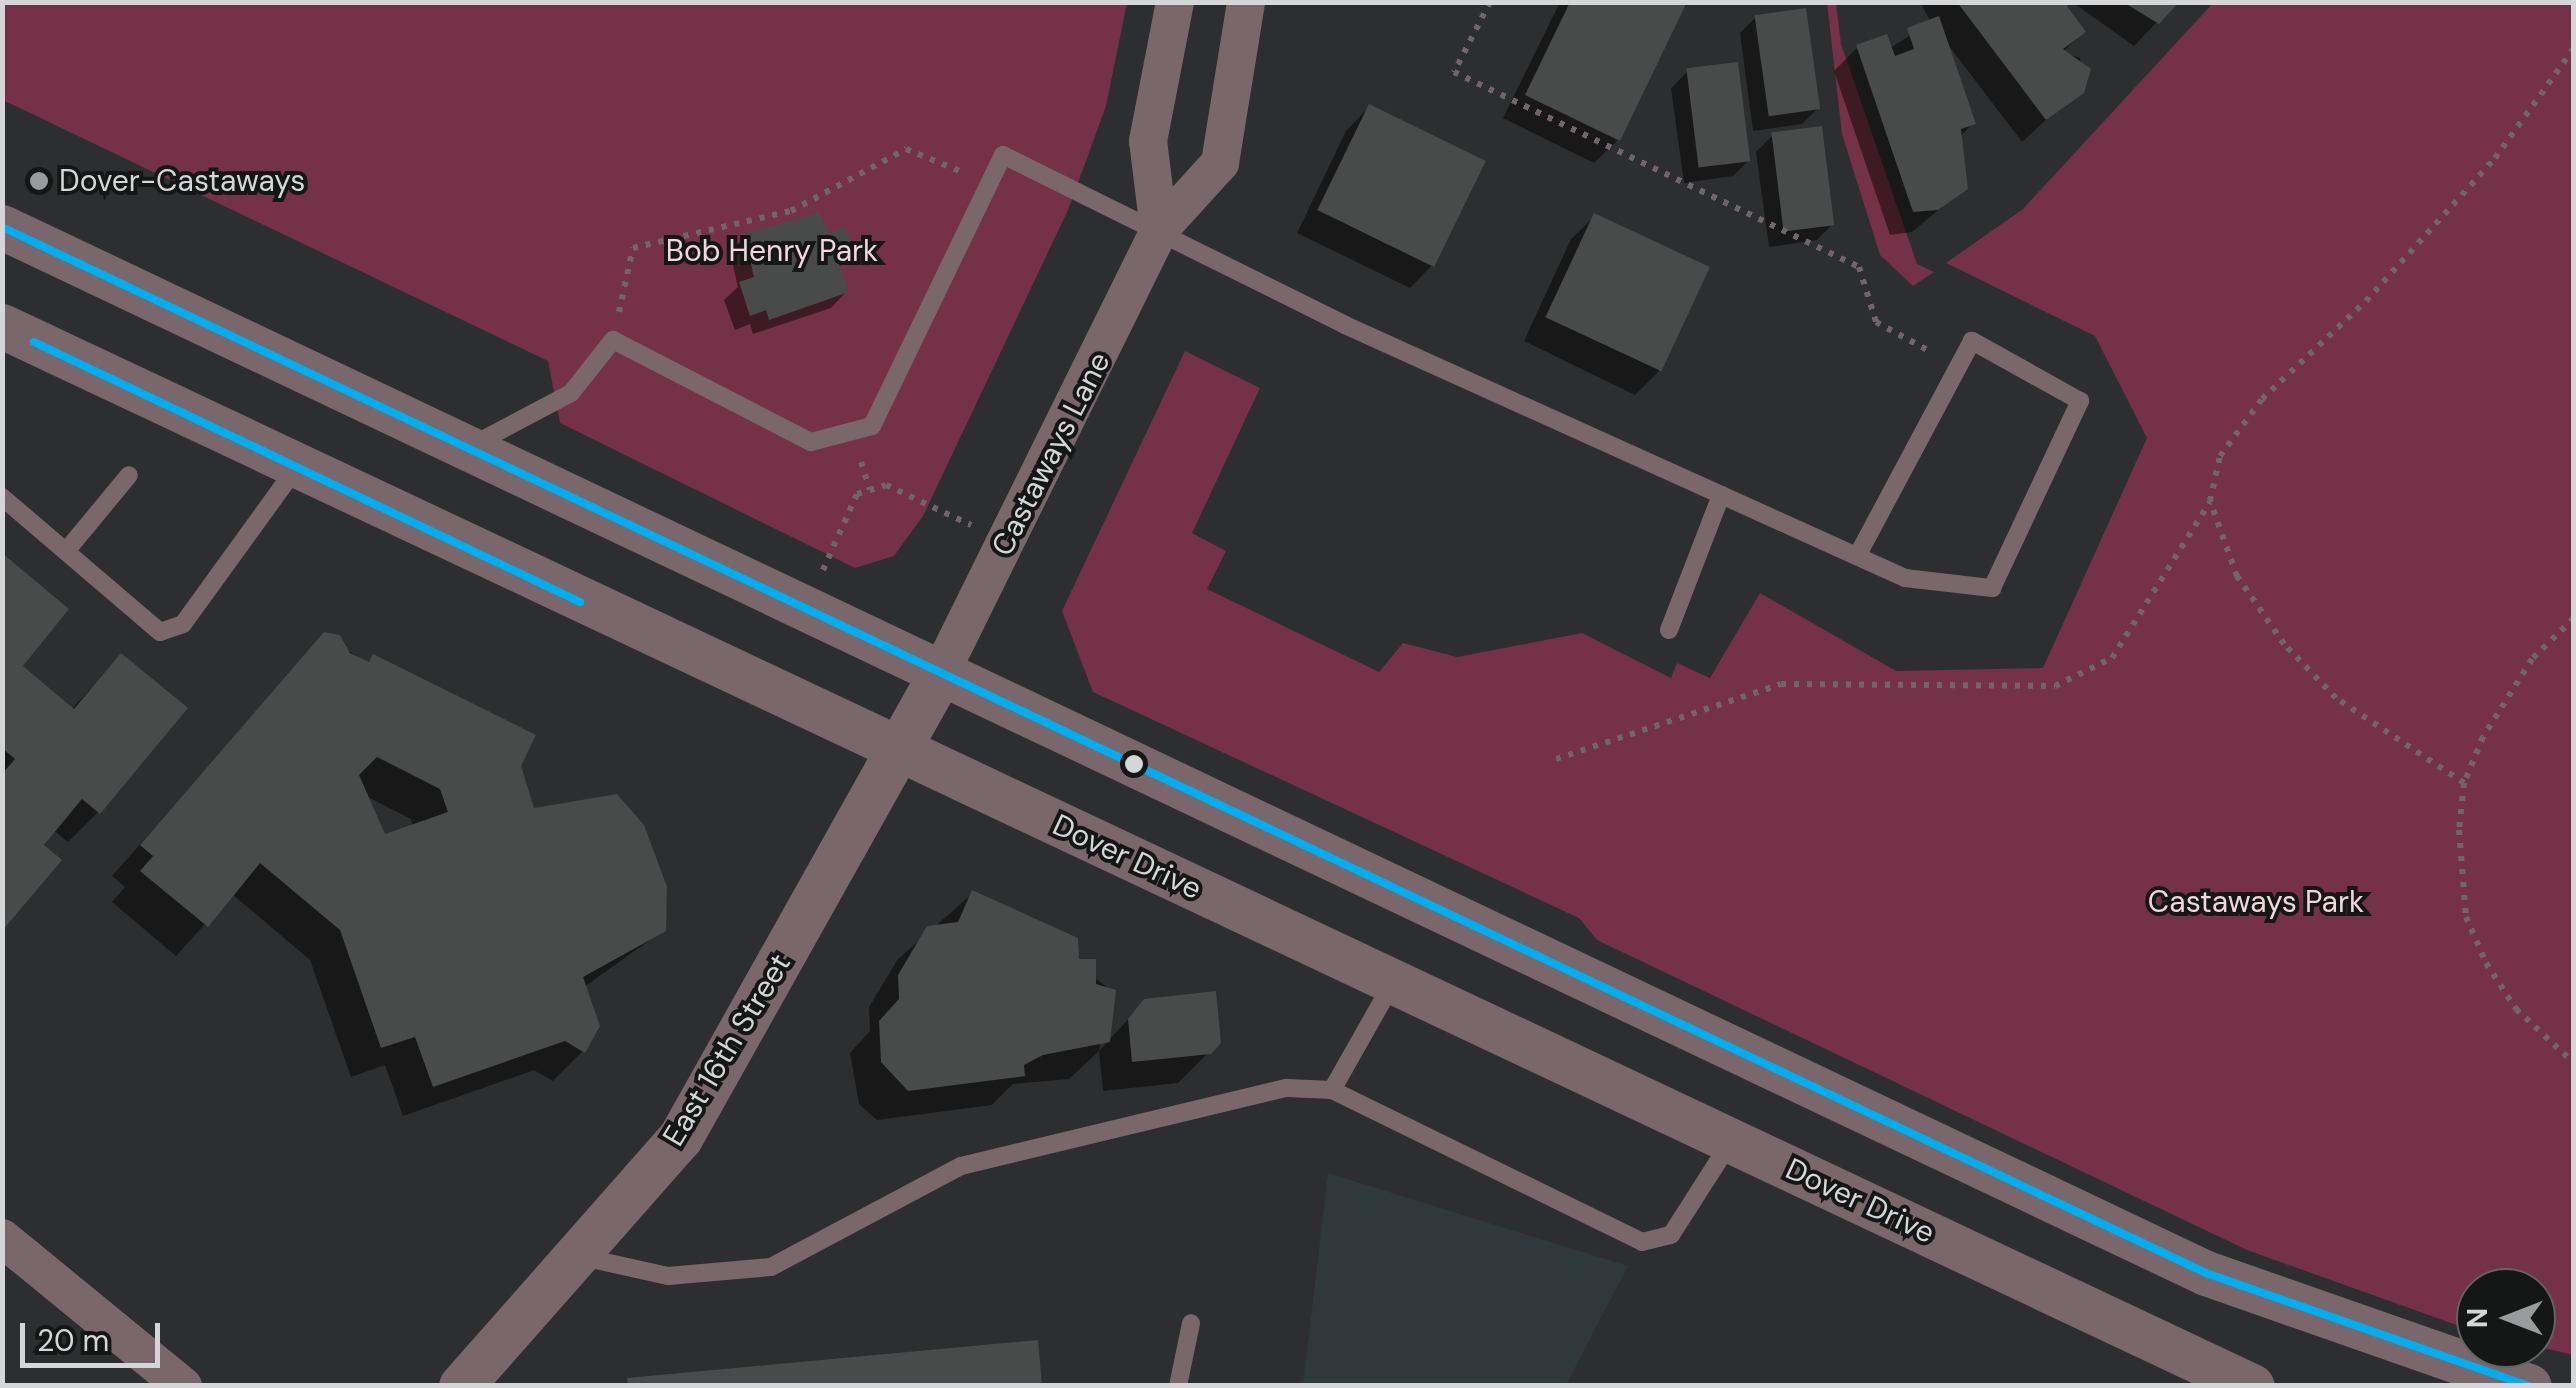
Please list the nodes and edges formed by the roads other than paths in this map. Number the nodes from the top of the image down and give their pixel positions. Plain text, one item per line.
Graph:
1 (1175, 2) edge
2 (1246, 2) edge
3 (2, 227) edge
4 (1159, 230) junction
5 (2, 326) edge
6 (464, 450) junction
7 (295, 469) junction
8 (129, 476) dead end
9 (1721, 495) junction
10 (2, 497) edge
11 (67, 550) junction
12 (1857, 556) junction
13 (1669, 630) dead end
14 (939, 676) junction
15 (900, 751) junction
16 (1393, 982) junction
17 (1332, 1090) junction
18 (1731, 1140) junction
19 (2, 1238) edge
20 (576, 1255) junction
21 (1191, 1322) dead end
22 (183, 1386) edge
23 (461, 1386) edge
24 (1178, 1386) edge
25 (2252, 1386) edge
26 (2530, 1386) edge

1 - 4 street
2 - 4 street, Castaways Lane
3 - 6 street
4 - 6 lane
4 - 9 lane
4 - 14 street, Castaways Lane
5 - 7 street, Dover Drive
6 - 14 street
7 - 11 lane
7 - 15 street, Dover Drive
8 - 11 lane
9 - 12 lane
9 - 13 lane
10 - 11 lane
12 - 12 lane
14 - 15 street, East 16th Street
14 - 26 street
15 - 16 street, Dover Drive
15 - 20 street, East 16th Street
16 - 17 lane
16 - 18 street, Dover Drive
17 - 18 lane
17 - 20 lane
18 - 25 street, Dover Drive
19 - 22 street
20 - 23 street, East 16th Street
21 - 24 lane

